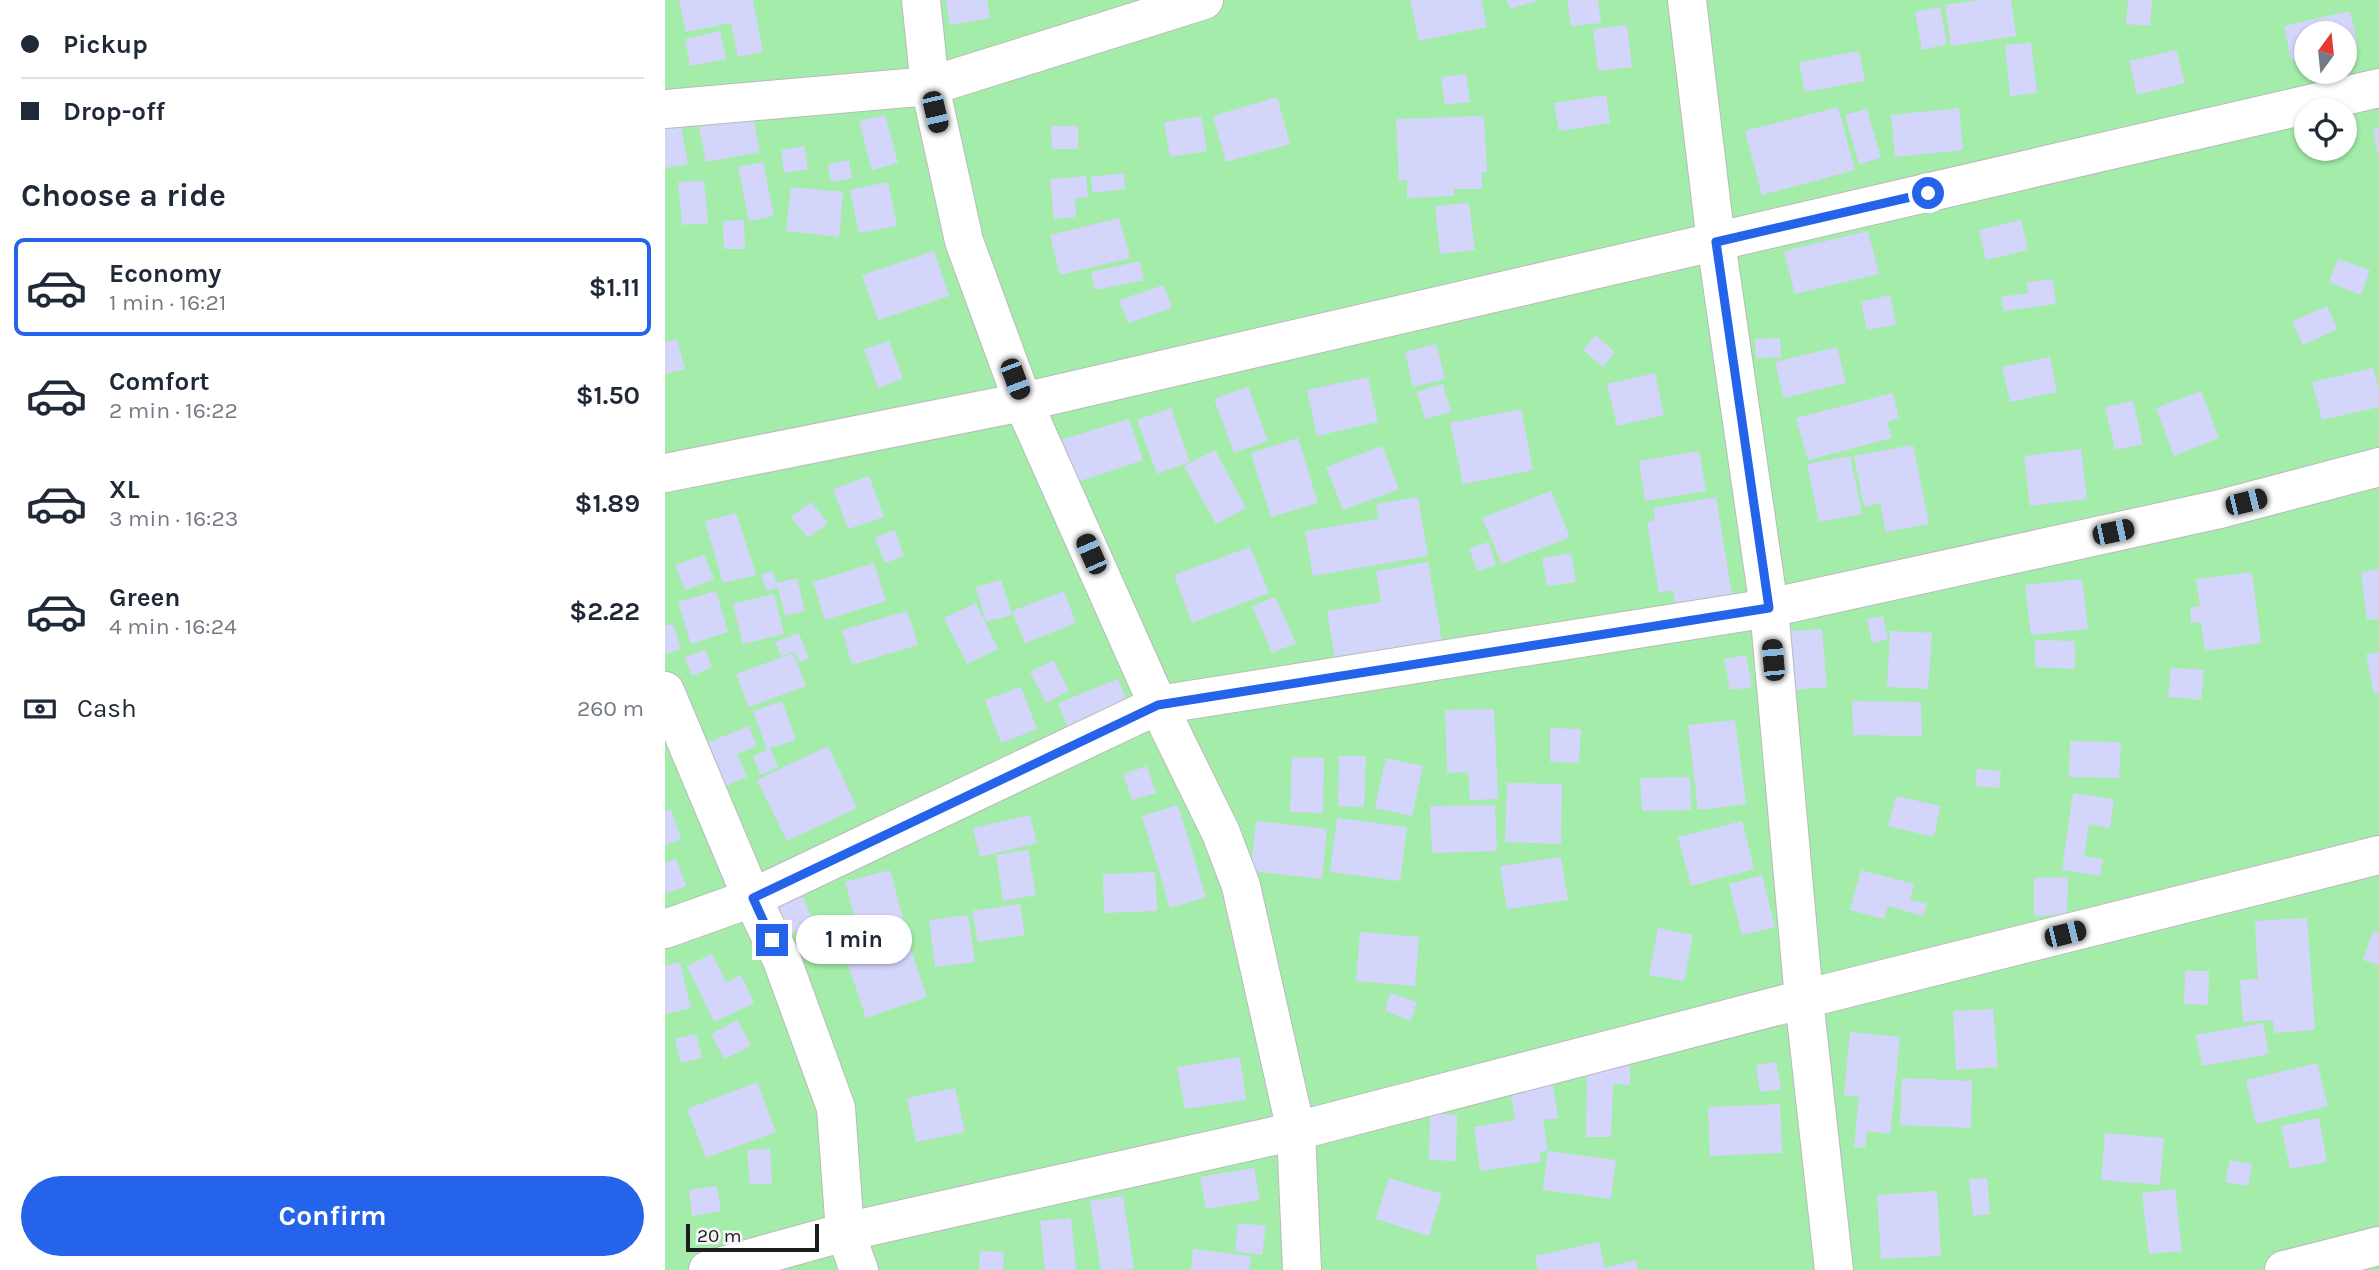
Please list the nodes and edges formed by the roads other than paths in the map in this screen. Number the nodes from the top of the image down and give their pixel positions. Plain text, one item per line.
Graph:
1 (921, 0) edge
2 (1204, 0) edge
3 (1688, 0) edge
4 (930, 86) junction
5 (2379, 88) edge
6 (665, 109) edge
7 (1716, 242) junction
8 (1023, 402) junction
9 (2379, 467) edge
10 (665, 473) edge
11 (1769, 608) junction
12 (665, 691) edge
13 (1158, 705) junction
14 (2379, 855) edge
15 (753, 898) junction
16 (665, 929) edge
17 (1804, 999) junction
18 (1296, 1131) junction
19 (845, 1232) junction
20 (2379, 1246) edge
21 (708, 1270) edge
22 (859, 1270) edge
23 (1302, 1270) edge
24 (1834, 1270) edge
25 (2284, 1270) edge

1 - 4 street
2 - 4 street
3 - 7 street
4 - 6 street
4 - 8 street
5 - 7 street
7 - 8 street
7 - 11 street
8 - 10 street
8 - 13 street
9 - 11 street
11 - 13 street
11 - 17 street
12 - 15 street
13 - 15 street
13 - 18 street
14 - 17 street
15 - 16 street
15 - 19 street
17 - 18 street
17 - 24 street
18 - 19 street
18 - 23 street
19 - 21 street
19 - 22 street
20 - 25 street

